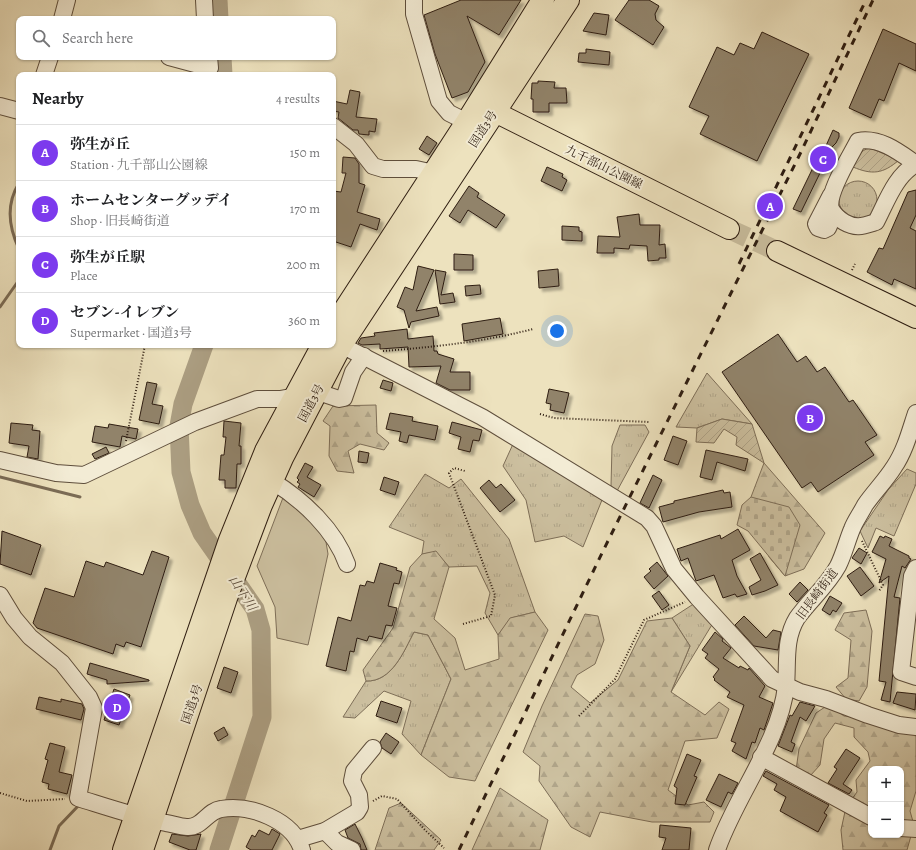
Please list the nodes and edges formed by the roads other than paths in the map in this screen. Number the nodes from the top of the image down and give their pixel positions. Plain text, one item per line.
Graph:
1 (67, 0) edge
2 (204, 0) edge
3 (414, 0) edge
4 (544, 0) edge
5 (568, 0) edge
6 (63, 16) edge
7 (205, 16) edge
8 (49, 60) edge
9 (180, 60) edge
10 (209, 60) edge
11 (45, 72) edge
12 (0, 106) edge
13 (486, 108) junction
14 (16, 110) edge
15 (467, 122) junction
16 (336, 128) edge
17 (916, 164) edge
18 (434, 173) junction
19 (832, 193) junction
20 (838, 218) junction
21 (729, 229) tunnel mouth
22 (777, 251) tunnel mouth
23 (916, 318) edge
24 (336, 332) edge
25 (336, 333) edge
26 (336, 341) edge
27 (326, 348) edge
28 (330, 348) edge
29 (364, 356) junction
30 (318, 392) junction
31 (294, 396) junction
32 (916, 413) edge
33 (0, 460) edge
34 (272, 481) junction
35 (236, 547) junction
36 (347, 564) dead end
37 (916, 568) edge
38 (0, 595) edge
39 (912, 617) edge
40 (916, 677) edge
41 (786, 686) junction
42 (916, 727) edge
43 (373, 748) dead end
44 (761, 757) junction
45 (868, 815) edge
46 (144, 818) junction
47 (904, 828) edge
48 (916, 830) edge
49 (325, 831) junction
50 (300, 845) edge
51 (124, 850) edge
52 (142, 850) edge
53 (352, 850) edge
54 (717, 850) edge

1 - 6 street
2 - 7 street
3 - 15 street
4 - 13 highway, 国道3号
5 - 13 highway, 国道3号
8 - 11 street
9 - 10 street
12 - 14 street
13 - 15 highway, 国道3号
13 - 21 main road, 九千部山公園線
13 - 25 highway, 国道3号
15 - 18 highway, 国道3号
16 - 18 street
17 - 19 street
17 - 20 street
18 - 24 highway, 国道3号
19 - 20 street
19 - 20 street
22 - 23 main road
26 - 29 street
27 - 31 highway, 国道3号
28 - 30 highway, 国道3号
29 - 30 street
29 - 41 street
30 - 31 street
30 - 34 highway, 国道3号
31 - 33 street
31 - 35 highway, 国道3号
32 - 41 street, 旧長崎街道
34 - 35 highway, 国道3号
34 - 36 street
35 - 46 highway, 国道3号
37 - 39 street
38 - 46 street
39 - 40 street
41 - 42 street
41 - 44 street, 旧長崎街道
43 - 49 street
44 - 45 street
44 - 54 street, 旧長崎街道
46 - 50 street
46 - 51 highway, 国道3号
46 - 52 highway, 国道3号
47 - 48 street
49 - 50 street
49 - 53 street

